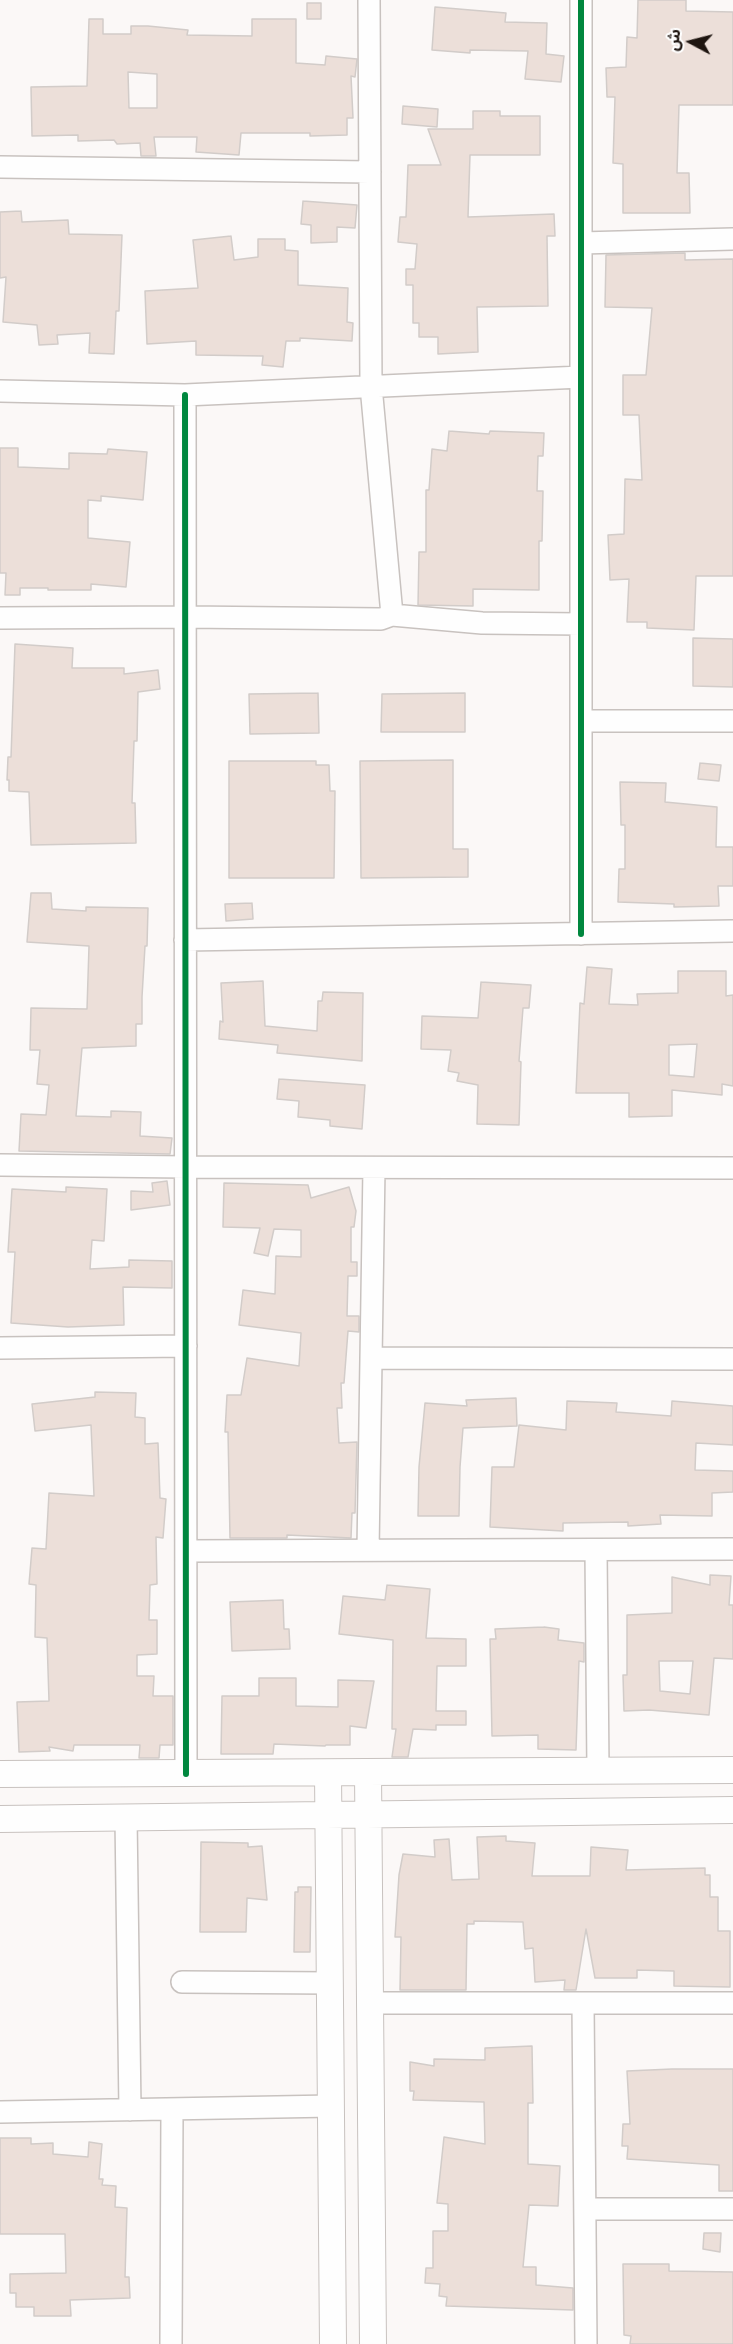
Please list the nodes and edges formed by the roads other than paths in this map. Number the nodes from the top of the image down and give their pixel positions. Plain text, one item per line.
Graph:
1 (369, 0) edge
2 (581, 0) edge
3 (0, 167) edge
4 (370, 172) junction
5 (733, 239) edge
6 (581, 243) junction
7 (581, 377) junction
8 (371, 386) junction
9 (0, 391) edge
10 (185, 395) junction
11 (392, 615) junction
12 (185, 617) junction
13 (0, 618) edge
14 (581, 624) junction
15 (581, 721) junction
16 (733, 721) edge
17 (733, 931) edge
18 (581, 934) junction
19 (186, 940) junction
20 (0, 1165) edge
21 (187, 1167) junction
22 (374, 1168) junction
23 (733, 1168) edge
24 (186, 1346) junction
25 (0, 1348) edge
26 (371, 1358) junction
27 (733, 1359) edge
28 (368, 1550) junction
29 (596, 1550) junction
30 (733, 1550) edge
31 (186, 1551) junction
32 (733, 1770) edge
33 (598, 1771) junction
34 (328, 1773) junction
35 (368, 1773) junction
36 (0, 1774) edge
37 (186, 1774) junction
38 (733, 1810) edge
39 (368, 1813) junction
40 (328, 1815) junction
41 (126, 1817) junction
42 (0, 1819) edge
43 (182, 1982) dead end
44 (331, 1983) junction
45 (371, 2003) junction
46 (583, 2003) junction
47 (733, 2003) edge
48 (332, 2106) junction
49 (172, 2109) junction
50 (130, 2110) junction
51 (0, 2112) edge
52 (585, 2209) junction
53 (733, 2209) edge
54 (171, 2344) edge
55 (333, 2344) edge
56 (373, 2344) edge
57 (586, 2344) edge

1 - 4 street
2 - 6 street
3 - 4 street
4 - 8 street
5 - 6 street
6 - 7 street
7 - 8 street
7 - 14 street
8 - 10 street
8 - 11 street
9 - 10 street
10 - 12 street
11 - 12 street
11 - 14 street
12 - 13 street
12 - 19 street
14 - 15 street
15 - 16 street
15 - 18 street
17 - 18 street
18 - 19 street
19 - 21 street
20 - 21 street
21 - 22 street
21 - 24 street
22 - 23 street
22 - 26 street
24 - 25 street
24 - 31 street
26 - 27 street
26 - 28 street
28 - 29 street
28 - 31 street
29 - 30 street
29 - 33 street
31 - 37 street
32 - 33 street
33 - 35 street
34 - 35 street
34 - 37 street
34 - 40 street
35 - 39 street
36 - 37 street
38 - 39 street
39 - 40 street
39 - 45 street
40 - 41 street
40 - 44 street
41 - 42 street
41 - 50 street
43 - 44 street
44 - 48 street
45 - 46 street
45 - 56 street
46 - 47 street
46 - 52 street
48 - 49 street
48 - 55 street
49 - 50 street
49 - 54 street
50 - 51 street
52 - 53 street
52 - 57 street

